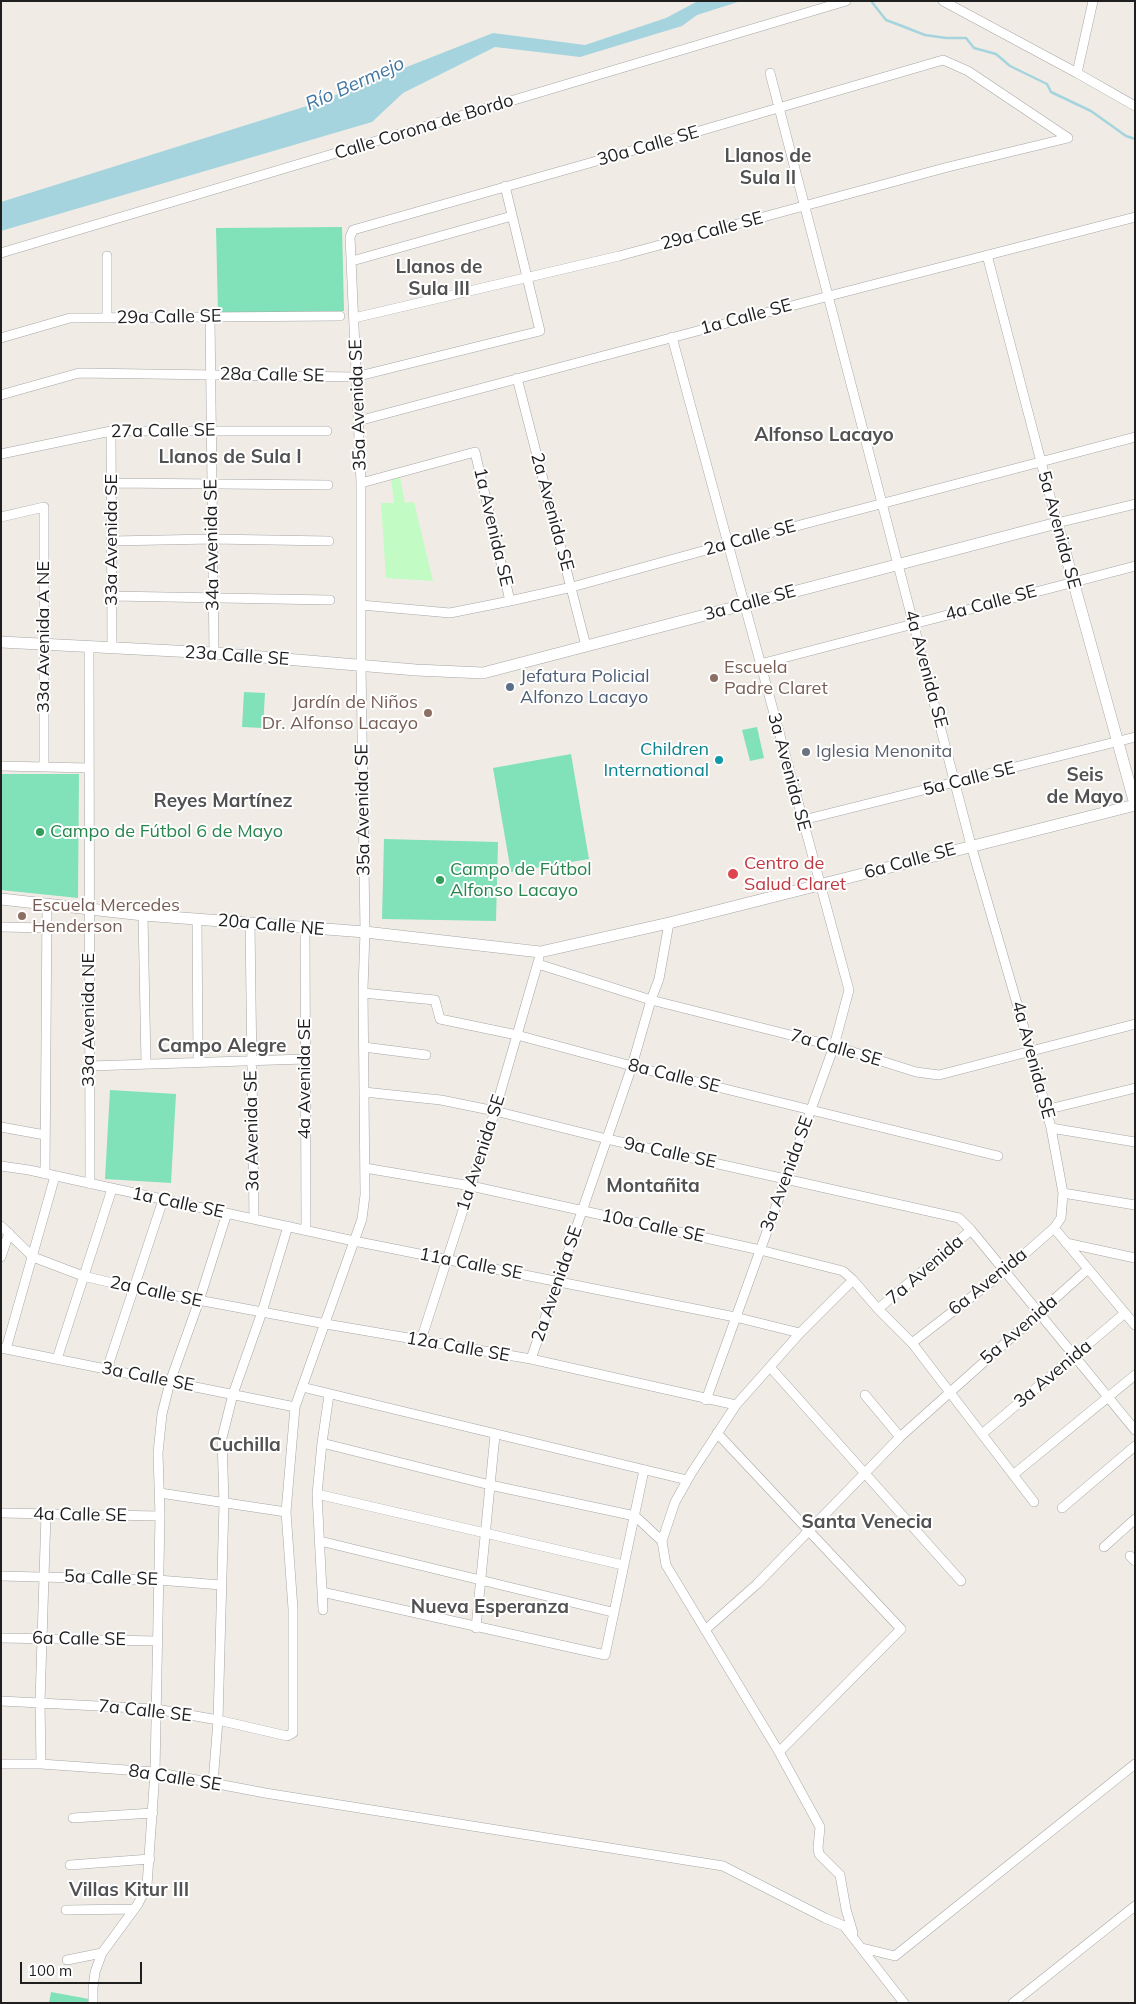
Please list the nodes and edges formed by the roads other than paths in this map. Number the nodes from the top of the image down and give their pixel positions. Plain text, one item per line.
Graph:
1 (846, 1) edge
2 (943, 1) edge
3 (1093, 1) edge
4 (770, 73) dead end
5 (1077, 73) junction
6 (1135, 106) edge
7 (780, 107) junction
8 (1068, 138) joint
9 (505, 186) junction
10 (805, 206) junction
11 (512, 216) junction
12 (1135, 217) edge
13 (353, 230) joint
14 (1, 253) edge
15 (987, 255) junction
16 (107, 256) dead end
17 (352, 261) junction
18 (527, 278) junction
19 (829, 296) junction
20 (340, 316) dead end
21 (210, 317) junction
22 (107, 318) junction
23 (354, 318) junction
24 (672, 337) junction
25 (1, 338) edge
26 (210, 374) junction
27 (355, 377) junction
28 (517, 378) junction
29 (1, 395) edge
30 (358, 421) junction
31 (111, 431) junction
32 (211, 431) junction
33 (327, 431) dead end
34 (1135, 437) edge
35 (1, 454) edge
36 (1041, 463) junction
37 (361, 483) junction
38 (112, 484) junction
39 (212, 484) junction
40 (328, 485) dead end
41 (883, 503) junction
42 (1135, 504) edge
43 (1, 517) edge
44 (1057, 523) junction
45 (212, 539) junction
46 (112, 541) junction
47 (329, 541) dead end
48 (728, 544) junction
49 (898, 563) junction
50 (1135, 566) edge
51 (1073, 582) junction
52 (572, 588) junction
53 (112, 596) junction
54 (213, 598) junction
55 (330, 600) dead end
56 (510, 602) junction
57 (362, 605) junction
58 (744, 605) junction
59 (914, 624) junction
60 (1, 642) edge
61 (44, 645) junction
62 (586, 646) junction
63 (89, 647) junction
64 (112, 648) junction
65 (214, 653) junction
66 (760, 664) junction
67 (361, 665) junction
68 (1135, 737) edge
69 (1117, 741) junction
70 (1, 766) edge
71 (44, 767) junction
72 (89, 768) junction
73 (955, 782) junction
74 (1135, 804) edge
75 (803, 820) junction
76 (972, 845) junction
77 (820, 885) junction
78 (1, 899) edge
79 (47, 904) junction
80 (89, 909) junction
81 (143, 914) junction
82 (197, 919) junction
83 (669, 923) junction
84 (250, 924) junction
85 (1, 928) edge
86 (47, 928) junction
87 (305, 928) junction
88 (365, 932) junction
89 (540, 952) junction
90 (538, 964) junction
91 (364, 993) junction
92 (651, 1000) junction
93 (1135, 1024) edge
94 (517, 1035) junction
95 (834, 1046) junction
96 (364, 1047) junction
97 (1031, 1052) junction
98 (426, 1054) dead end
99 (305, 1059) junction
100 (251, 1061) junction
101 (198, 1062) junction
102 (146, 1064) junction
103 (90, 1066) junction
104 (632, 1066) junction
105 (1135, 1088) edge
106 (364, 1092) junction
107 (811, 1109) junction
108 (1045, 1110) junction
109 (496, 1111) junction
110 (1, 1127) edge
111 (1051, 1128) junction
112 (45, 1135) junction
113 (607, 1139) junction
114 (1135, 1142) edge
115 (998, 1156) dead end
116 (1, 1166) edge
117 (365, 1168) junction
118 (45, 1174) junction
119 (55, 1176) junction
120 (785, 1178) junction
121 (90, 1184) junction
122 (471, 1186) junction
123 (112, 1189) junction
124 (1064, 1194) junction
125 (163, 1200) junction
126 (1135, 1206) edge
127 (582, 1211) junction
128 (226, 1213) junction
129 (1061, 1218) joint
130 (254, 1219) junction
131 (1, 1226) edge
132 (288, 1226) junction
133 (1054, 1228) junction
134 (306, 1230) junction
135 (971, 1230) junction
136 (9, 1233) junction
137 (354, 1241) junction
138 (1066, 1243) junction
139 (760, 1250) junction
140 (1, 1257) edge
141 (33, 1258) junction
142 (1135, 1258) edge
143 (447, 1259) junction
144 (1088, 1269) junction
145 (1005, 1271) junction
146 (83, 1276) junction
147 (853, 1280) junction
148 (559, 1281) junction
149 (134, 1288) junction
150 (199, 1301) junction
151 (878, 1310) junction
152 (1123, 1311) junction
153 (1135, 1311) edge
154 (262, 1312) junction
155 (1039, 1313) junction
156 (735, 1317) junction
157 (326, 1324) junction
158 (1135, 1325) edge
159 (800, 1333) junction
160 (420, 1340) junction
161 (912, 1343) junction
162 (4, 1349) edge
163 (1074, 1356) junction
164 (57, 1359) junction
165 (531, 1359) junction
166 (770, 1368) junction
167 (107, 1369) junction
168 (1135, 1376) edge
169 (170, 1382) junction
170 (302, 1388) junction
171 (949, 1392) junction
172 (233, 1394) junction
173 (330, 1395) junction
174 (865, 1395) dead end
175 (1107, 1396) junction
176 (706, 1400) junction
177 (736, 1405) junction
178 (295, 1407) junction
179 (1135, 1430) edge
180 (717, 1433) junction
181 (982, 1434) junction
182 (495, 1435) junction
183 (900, 1437) junction
184 (322, 1443) junction
185 (1135, 1446) edge
186 (644, 1470) junction
187 (863, 1474) junction
188 (1013, 1475) junction
189 (687, 1480) junction
190 (490, 1485) junction
191 (160, 1493) junction
192 (317, 1494) junction
193 (1034, 1502) dead end
194 (224, 1503) junction
195 (1062, 1508) dead end
196 (286, 1512) junction
197 (1, 1514) edge
198 (46, 1514) junction
199 (160, 1516) junction
200 (636, 1516) junction
201 (1135, 1519) edge
202 (808, 1530) junction
203 (485, 1534) junction
204 (662, 1541) junction
205 (320, 1542) junction
206 (1104, 1547) dead end
207 (622, 1566) junction
208 (1, 1576) edge
209 (44, 1576) junction
210 (158, 1580) junction
211 (480, 1580) junction
212 (961, 1581) dead end
213 (221, 1585) junction
214 (322, 1592) junction
215 (323, 1610) dead end
216 (612, 1612) junction
217 (476, 1628) junction
218 (706, 1630) junction
219 (1, 1638) edge
220 (42, 1638) junction
221 (158, 1641) junction
222 (1, 1701) edge
223 (40, 1702) junction
224 (156, 1708) junction
225 (218, 1720) junction
226 (287, 1736) joint
227 (779, 1752) junction
228 (1, 1764) edge
229 (41, 1764) junction
230 (1135, 1764) edge
231 (155, 1772) junction
232 (213, 1783) junction
233 (153, 1813) junction
234 (73, 1818) dead end
235 (150, 1859) junction
236 (70, 1864) dead end
237 (1135, 1906) edge
238 (134, 1909) junction
239 (66, 1910) dead end
240 (856, 1940) junction
241 (862, 1948) junction
242 (102, 1953) junction
243 (67, 1960) dead end
244 (93, 2003) edge
245 (904, 2003) edge
246 (1013, 2003) edge

1 - 14 street, Calle Corona de Bordo
2 - 5 street
3 - 5 street
4 - 7 street, 4a Avenida SE
5 - 6 street
7 - 8 street, 30a Calle SE
7 - 9 street, 30a Calle SE
7 - 10 street, 4a Avenida SE
8 - 10 street, 29a Calle SE
9 - 11 street
9 - 13 street, 30a Calle SE
10 - 18 street, 29a Calle SE
10 - 19 street, 4a Avenida SE
11 - 17 street
11 - 18 street
12 - 15 street, 1a Calle SE
13 - 17 street, 35a Avenida SE
15 - 19 street, 1a Calle SE
15 - 36 street, 5a Avenida SE
16 - 22 street
17 - 23 street, 35a Avenida SE
18 - 23 street, 29a Calle SE
18 - 27 street, 28a Calle SE
19 - 24 street, 1a Calle SE
19 - 41 street, 4a Avenida SE
20 - 21 street, 29a Calle SE
21 - 22 street, 29a Calle SE
21 - 26 street, 34a Avenida SE
22 - 25 street, 29a Calle SE
23 - 27 street, 35a Avenida SE
24 - 28 street, 1a Calle SE
24 - 48 street, 3a Avenida SE
26 - 27 street, 28a Calle SE
26 - 29 street, 28a Calle SE
26 - 32 street, 34a Avenida SE
27 - 30 street, 35a Avenida SE
28 - 30 street, 1a Calle SE
28 - 52 street, 2a Avenida SE
30 - 37 street, 35a Avenida SE
31 - 32 street, 27a Calle SE
31 - 35 street, 27a Calle SE
31 - 38 street, 33a Avenida SE
32 - 33 street, 27a Calle SE
32 - 39 street, 34a Avenida SE
34 - 36 street, 2a Calle SE
36 - 41 street, 2a Calle SE
36 - 44 street, 5a Avenida SE
37 - 56 street, 1a Avenida SE
37 - 57 street, 35a Avenida SE
38 - 39 street
38 - 46 street, 33a Avenida SE
39 - 40 street
39 - 45 street, 34a Avenida SE
41 - 48 street, 2a Calle SE
41 - 49 street, 4a Avenida SE
42 - 44 street, 3a Calle SE
43 - 61 street, 33a Avenida A NE
44 - 49 street, 3a Calle SE
44 - 51 street, 5a Avenida SE
45 - 46 street
45 - 47 street
45 - 54 street, 34a Avenida SE
46 - 53 street, 33a Avenida SE
48 - 52 street, 2a Calle SE
48 - 58 street, 3a Avenida SE
49 - 58 street, 3a Calle SE
49 - 59 street, 4a Avenida SE
50 - 51 street, 4a Calle SE
51 - 59 street, 4a Calle SE
51 - 69 street, 5a Avenida SE
52 - 56 street, 2a Calle SE
52 - 62 street, 2a Avenida SE
53 - 54 street
53 - 64 street, 33a Avenida SE
54 - 55 street
54 - 65 street, 34a Avenida SE
56 - 57 street, 2a Calle SE
57 - 67 street, 35a Avenida SE
58 - 62 street, 3a Calle SE
58 - 66 street, 3a Avenida SE
59 - 66 street, 4a Calle SE
59 - 73 street, 4a Avenida SE
60 - 61 street, 23a Calle SE
61 - 63 street, 23a Calle SE
61 - 71 street, 33a Avenida A NE
62 - 67 street, 3a Calle SE
63 - 64 street, 23a Calle SE
63 - 72 street, 33a Avenida NE
64 - 65 street, 23a Calle SE
65 - 67 street, 23a Calle SE
66 - 75 street, 3a Avenida SE
67 - 88 street, 35a Avenida SE
68 - 69 street, 5a Calle SE
69 - 73 street, 5a Calle SE
69 - 74 street, 5a Avenida SE
70 - 71 street
71 - 72 street
72 - 80 street, 33a Avenida NE
73 - 75 street, 5a Calle SE
73 - 76 street, 4a Avenida SE
74 - 76 street, 6a Calle SE
75 - 77 street, 3a Avenida SE
76 - 77 street, 6a Calle SE
76 - 97 street, 4a Avenida SE
77 - 83 street, 6a Calle SE
77 - 95 street, 3a Avenida SE
78 - 79 street, 20a Calle NE
79 - 80 street, 20a Calle NE
79 - 86 street
80 - 81 street, 20a Calle NE
80 - 103 street, 33a Avenida NE
81 - 82 street, 20a Calle NE
81 - 102 street
82 - 84 street, 20a Calle NE
82 - 101 street
83 - 89 street, 6a Calle SE
83 - 92 street, 2a Avenida SE
84 - 87 street, 20a Calle NE
84 - 100 street, 3a Avenida SE
85 - 86 street
86 - 112 street
87 - 88 street, 20a Calle NE
87 - 99 street, 4a Avenida SE
88 - 89 street, 20a Calle NE
88 - 91 street, 35a Avenida SE
89 - 90 street, 1a Avenida SE
90 - 92 street, 7a Calle SE
90 - 94 street, 1a Avenida SE
91 - 94 street, 8a Calle SE
91 - 96 street, 35a Avenida SE
92 - 95 street, 7a Calle SE
92 - 104 street, 2a Avenida SE
93 - 97 street, 7a Calle SE
94 - 104 street, 8a Calle SE
94 - 109 street, 1a Avenida SE
95 - 97 street, 7a Calle SE
95 - 107 street, 3a Avenida SE
96 - 98 street
96 - 106 street, 35a Avenida SE
97 - 108 street, 4a Avenida SE
99 - 100 street
99 - 134 street, 4a Avenida SE
100 - 101 street
100 - 130 street, 3a Avenida SE
101 - 102 street
102 - 103 street
103 - 121 street, 33a Avenida NE
104 - 107 street, 8a Calle SE
104 - 113 street, 2a Avenida SE
105 - 108 street
106 - 109 street, 9a Calle SE
106 - 117 street, 35a Avenida SE
107 - 115 street, 8a Calle SE
107 - 120 street, 3a Avenida SE
108 - 111 street, 4a Avenida SE
109 - 113 street, 9a Calle SE
109 - 122 street, 1a Avenida SE
110 - 112 street
111 - 114 street
111 - 124 street, 4a Avenida SE
112 - 118 street
113 - 120 street, 9a Calle SE
113 - 127 street, 2a Avenida SE
116 - 118 street, 1a Calle SE
117 - 122 street, 10a Calle SE
117 - 137 street, 35a Avenida SE
118 - 119 street, 1a Calle SE
119 - 121 street, 1a Calle SE
119 - 141 street
120 - 135 street, 9a Calle SE
120 - 139 street, 3a Avenida SE
121 - 123 street, 1a Calle SE
122 - 127 street, 10a Calle SE
122 - 143 street, 1a Avenida SE
123 - 125 street, 1a Calle SE
123 - 146 street
124 - 126 street
124 - 129 street, 4a Avenida SE
125 - 128 street, 1a Calle SE
125 - 149 street
127 - 139 street, 10a Calle SE
127 - 148 street, 2a Avenida SE
128 - 130 street, 1a Calle SE
128 - 150 street
129 - 133 street, 6a Avenida
130 - 132 street, 1a Calle SE
131 - 136 street, 2a Calle SE
132 - 134 street, 1a Calle SE
132 - 154 street
133 - 138 street
133 - 145 street, 6a Avenida
134 - 137 street, 1a Calle SE
135 - 145 street, 9a Calle SE
135 - 151 street, 7a Avenida
136 - 140 street
136 - 141 street, 2a Calle SE
137 - 143 street, 11a Calle SE
137 - 157 street, 35a Avenida SE
138 - 142 street
138 - 144 street
139 - 147 street, 10a Calle SE
139 - 156 street, 3a Avenida SE
141 - 146 street, 2a Calle SE
141 - 162 street
143 - 148 street, 11a Calle SE
143 - 160 street, 1a Avenida SE
144 - 152 street
144 - 155 street, 5a Avenida
145 - 155 street, 9a Calle SE
145 - 161 street, 6a Avenida
146 - 149 street, 2a Calle SE
146 - 164 street
147 - 151 street, 10a Calle SE
147 - 159 street
148 - 156 street, 11a Calle SE
148 - 165 street, 2a Avenida SE
149 - 150 street, 2a Calle SE
149 - 167 street
150 - 154 street, 2a Calle SE
150 - 169 street
151 - 161 street, 10a Calle SE
152 - 153 street
152 - 158 street
152 - 163 street, 3a Avenida
154 - 157 street, 2a Calle SE
154 - 172 street
155 - 163 street, 9a Calle SE
155 - 171 street, 5a Avenida
156 - 159 street, 11a Calle SE
156 - 176 street, 3a Avenida SE
157 - 160 street, 12a Calle SE
157 - 170 street, 35a Avenida SE
159 - 166 street
160 - 165 street, 12a Calle SE
161 - 171 street, 10a Calle SE
162 - 164 street, 3a Calle SE
163 - 175 street, 9a Calle SE
163 - 181 street, 3a Avenida
164 - 167 street, 3a Calle SE
165 - 176 street, 12a Calle SE
166 - 177 street
166 - 187 street
167 - 169 street, 3a Calle SE
168 - 175 street
169 - 172 street, 3a Calle SE
169 - 191 street
170 - 173 street
170 - 178 street, 35a Avenida SE
171 - 181 street, 10a Calle SE
171 - 183 street, 5a Avenida
172 - 178 street, 3a Calle SE
172 - 194 street
173 - 182 street
173 - 184 street
174 - 183 street
175 - 179 street, 9a Calle SE
175 - 188 street
176 - 177 street, 12a Calle SE
177 - 180 street
178 - 196 street, 35a Avenida SE
180 - 189 street
180 - 202 street
181 - 188 street, 10a Calle SE
182 - 186 street
182 - 190 street
183 - 187 street, 5a Avenida
184 - 190 street
184 - 192 street
185 - 195 street
186 - 189 street
186 - 200 street
187 - 202 street, 5a Avenida
187 - 212 street
188 - 193 street, 10a Calle SE
189 - 204 street
190 - 200 street
190 - 203 street
191 - 194 street
191 - 199 street
192 - 203 street
192 - 205 street
194 - 196 street
194 - 213 street
196 - 226 street, 35a Avenida SE
197 - 198 street, 4a Calle SE
198 - 199 street, 4a Calle SE
198 - 209 street
199 - 210 street
200 - 204 street
200 - 207 street
201 - 206 street
202 - 218 street, 5a Avenida
202 - 227 street
203 - 207 street
203 - 211 street
204 - 218 street
205 - 211 street
205 - 214 street
207 - 216 street
208 - 209 street, 5a Calle SE
209 - 210 street, 5a Calle SE
209 - 220 street
210 - 213 street, 5a Calle SE
210 - 221 street
211 - 216 street
211 - 217 street
213 - 225 street
214 - 215 street
214 - 217 street
216 - 217 street
218 - 227 street
219 - 220 street, 6a Calle SE
220 - 221 street, 6a Calle SE
220 - 223 street
221 - 224 street
222 - 223 street, 7a Calle SE
223 - 224 street, 7a Calle SE
223 - 229 street
224 - 225 street, 7a Calle SE
224 - 231 street
225 - 226 street, 7a Calle SE
225 - 232 street
227 - 240 street
228 - 229 street, 8a Calle SE
229 - 231 street, 8a Calle SE
230 - 241 street
231 - 232 street, 8a Calle SE
231 - 233 street
232 - 240 street, 8a Calle SE
233 - 234 street
233 - 235 street
235 - 236 street
235 - 238 street
237 - 246 street
238 - 239 street
238 - 242 street
240 - 241 street
241 - 245 street
242 - 243 street
242 - 244 street

